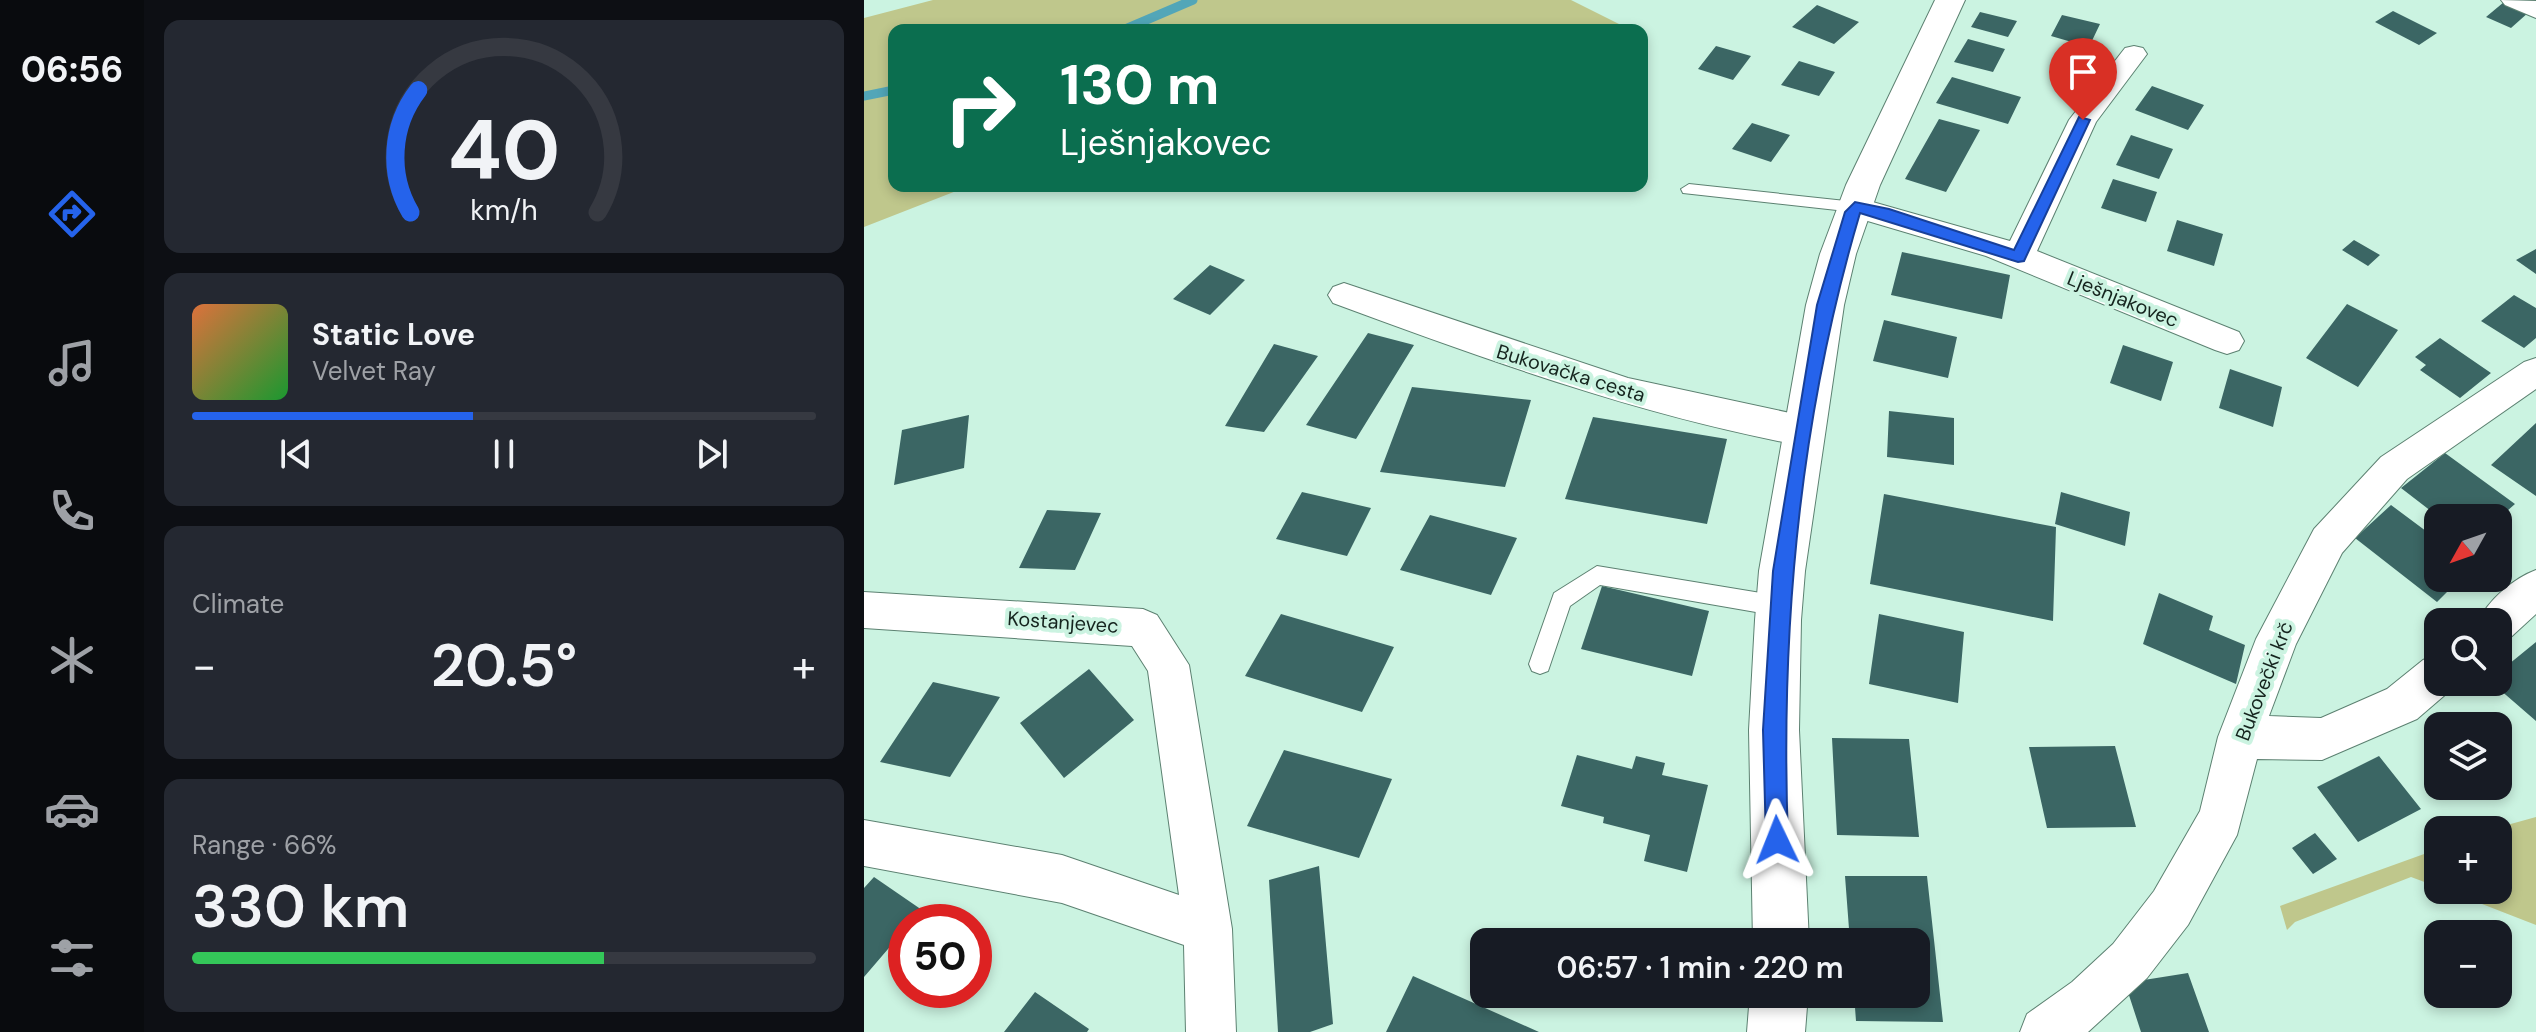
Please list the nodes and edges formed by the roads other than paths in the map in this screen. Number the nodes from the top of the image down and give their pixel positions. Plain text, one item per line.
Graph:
1 (1950, 0) edge
2 (2514, 0) edge
3 (2536, 10) edge
4 (2134, 54) dead end
5 (1689, 189) dead end
6 (1855, 207) junction
7 (2018, 257) junction
8 (1344, 295) dead end
9 (2227, 341) dead end
10 (2536, 371) edge
11 (1804, 431) junction
12 (2536, 588) edge
13 (1779, 606) junction
14 (864, 610) edge
15 (2512, 610) edge
16 (1540, 664) dead end
17 (2424, 686) edge
18 (2240, 737) junction
19 (864, 843) edge
20 (1781, 928) edge
21 (1208, 929) junction
22 (1778, 1008) edge
23 (1211, 1032) edge
24 (1776, 1032) edge
25 (2045, 1032) edge

1 - 6 main road
2 - 3 street
4 - 7 street
5 - 6 lane
6 - 7 street, Lješnjakovec
6 - 11 main road
7 - 9 street, Lješnjakovec
8 - 11 street, Bukovačka cesta
10 - 18 street, Bukovečki krč
11 - 13 main road
12 - 15 street
13 - 16 lane
13 - 20 main road
14 - 21 street, Kostanjevec
17 - 18 street
18 - 25 street, Bukovečki krč
19 - 21 street
21 - 23 street, Kostanjevec
22 - 24 main road

